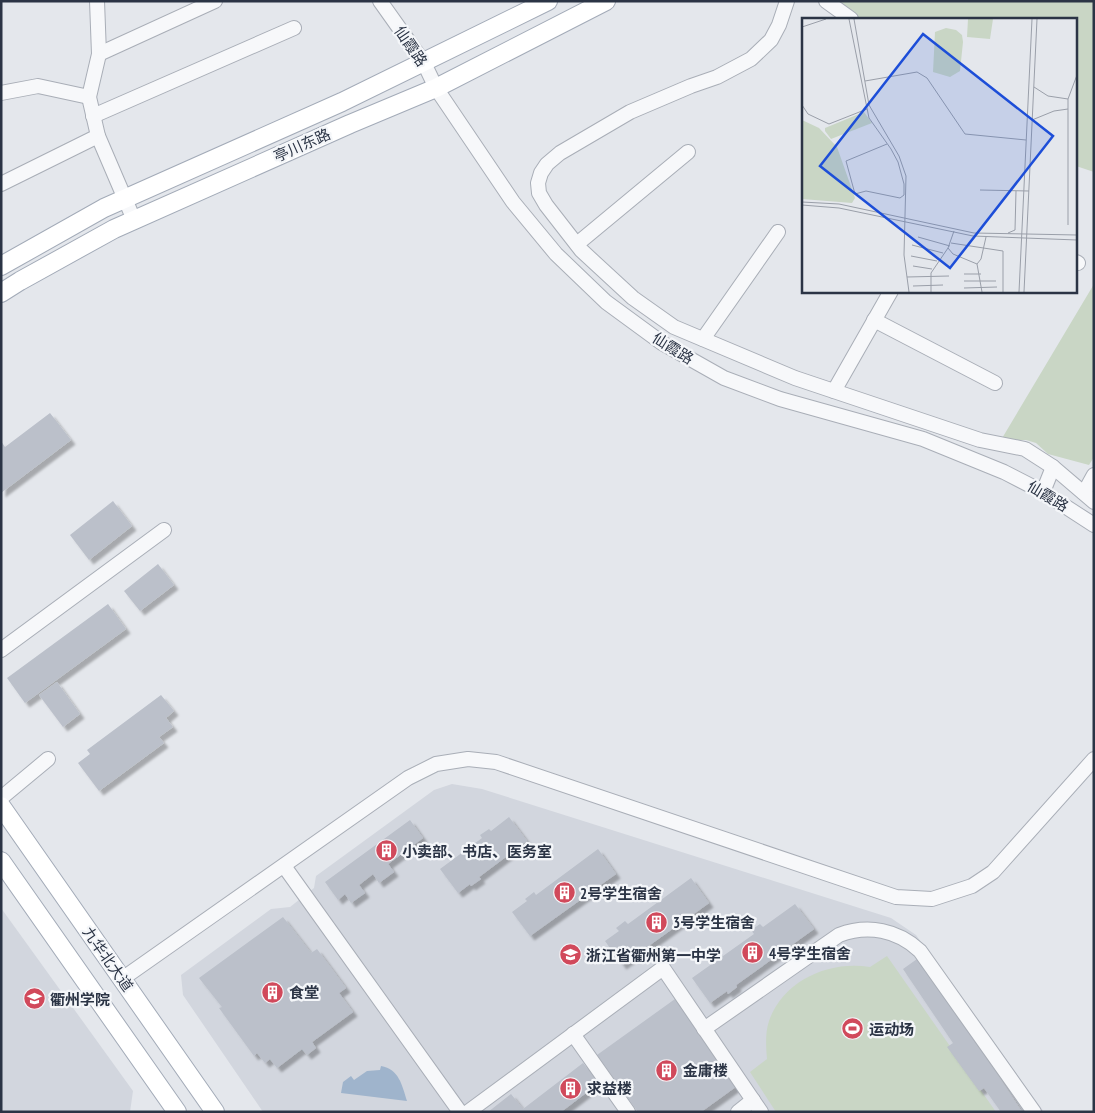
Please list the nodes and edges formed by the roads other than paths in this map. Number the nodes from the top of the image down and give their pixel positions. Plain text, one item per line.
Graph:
1 (98, 1) edge
2 (214, 1) edge
3 (380, 1) edge
4 (548, 1) edge
5 (606, 1) edge
6 (787, 1) edge
7 (826, 1) edge
8 (850, 18) edge
9 (294, 28) dead end
10 (99, 54) junction
11 (424, 63) junction
12 (436, 88) junction
13 (1, 93) edge
14 (90, 97) junction
15 (93, 116) junction
16 (98, 136) junction
17 (688, 152) dead end
18 (1, 184) edge
19 (124, 199) junction
20 (134, 220) junction
21 (778, 232) dead end
22 (577, 244) junction
23 (1, 266) edge
24 (890, 292) edge
25 (1, 294) edge
26 (874, 320) junction
27 (702, 340) junction
28 (996, 383) dead end
29 (834, 391) junction
30 (1053, 467) junction
31 (1094, 475) edge
32 (1043, 492) junction
33 (1089, 498) edge
34 (1094, 525) edge
35 (164, 530) dead end
36 (1, 650) edge
37 (48, 759) dead end
38 (1094, 759) edge
39 (1, 798) edge
40 (1, 806) edge
41 (1, 861) edge
42 (284, 866) junction
43 (122, 979) junction
44 (704, 1029) junction
45 (574, 1034) junction
46 (757, 1106) edge
47 (175, 1111) edge
48 (215, 1112) edge
49 (460, 1112) edge
50 (468, 1112) edge
51 (628, 1112) edge
52 (738, 1112) edge
53 (1034, 1112) edge

1 - 10 street
2 - 10 street
3 - 11 street, 仙霞路
4 - 11 main road, 亭川东路
5 - 12 main road, 亭川东路
6 - 22 street
7 - 8 street
9 - 15 street
10 - 14 street
11 - 12 street, 仙霞路
11 - 19 main road, 亭川东路
12 - 20 main road, 亭川东路
12 - 32 street, 仙霞路
13 - 14 street
14 - 15 street
15 - 16 street
16 - 18 street
16 - 19 street
17 - 22 street
19 - 20 street
19 - 23 main road, 亭川东路
20 - 25 main road, 亭川东路
21 - 27 street
22 - 27 street
24 - 26 street
26 - 28 street
26 - 29 street
27 - 29 street
29 - 30 street
30 - 32 street
30 - 33 street
31 - 33 street
32 - 34 street, 仙霞路
35 - 36 street
37 - 39 street
38 - 42 street
40 - 43 main road, 九华北大道
41 - 47 main road, 九华北大道
42 - 43 street
42 - 49 street
43 - 48 main road, 九华北大道
44 - 45 street
44 - 46 street
44 - 53 street
45 - 50 street
45 - 51 street
46 - 52 street

